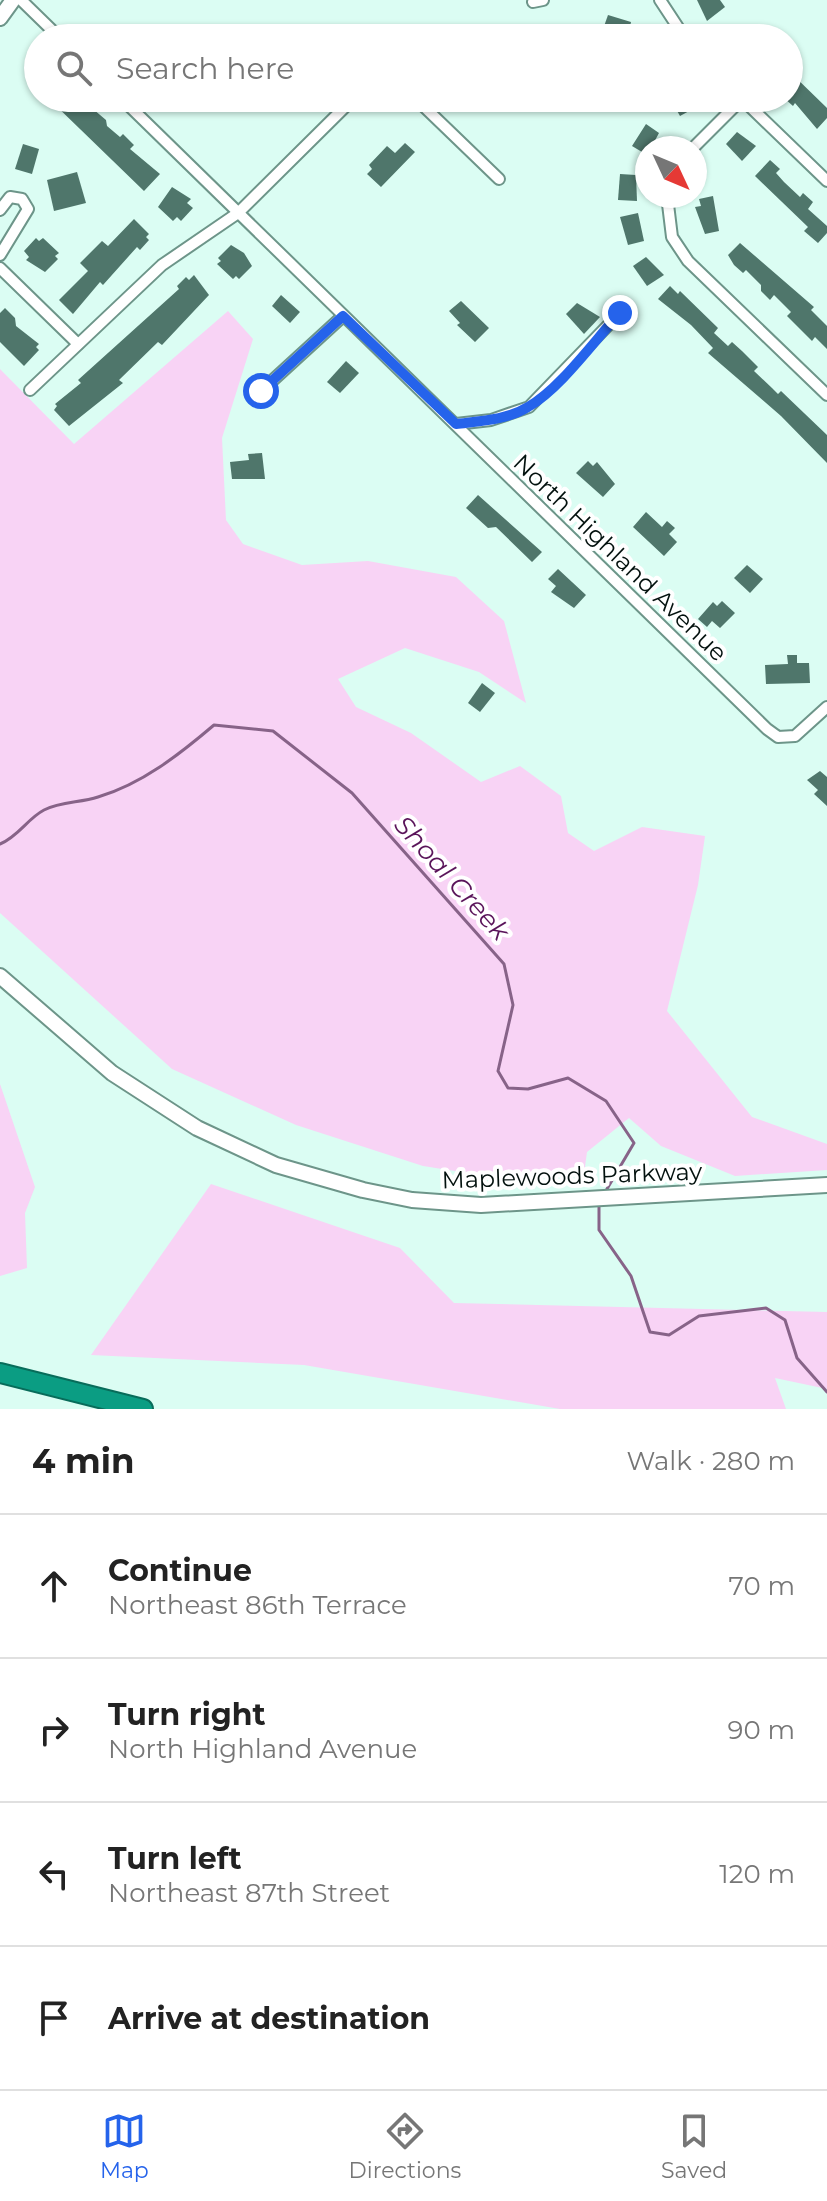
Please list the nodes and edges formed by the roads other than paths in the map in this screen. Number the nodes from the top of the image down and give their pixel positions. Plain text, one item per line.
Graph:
1 (13, 0) edge
2 (21, 0) edge
3 (660, 0) edge
4 (0, 18) edge
5 (46, 24) edge
6 (676, 24) edge
7 (135, 112) edge
8 (340, 112) edge
9 (430, 112) edge
10 (728, 112) edge
11 (756, 112) edge
12 (705, 136) edge
13 (499, 179) dead end
14 (827, 181) edge
15 (668, 208) edge
16 (0, 210) edge
17 (238, 213) junction
18 (0, 255) edge
19 (0, 268) edge
20 (620, 313) dead end
21 (343, 316) junction
22 (78, 344) junction
23 (30, 390) dead end
24 (261, 391) dead end
25 (827, 395) edge
26 (456, 424) junction
27 (827, 707) edge
28 (0, 976) edge
29 (827, 1185) edge
30 (0, 1373) edge
31 (143, 1409) edge

1 - 4 main road
2 - 5 street
3 - 6 street
7 - 17 street, North Highland Avenue
8 - 17 street
9 - 13 street
10 - 12 street
11 - 14 street
15 - 25 street
16 - 18 street
17 - 21 street, North Highland Avenue
17 - 22 street
19 - 22 street
20 - 26 street
21 - 24 street
21 - 26 street, North Highland Avenue
22 - 23 street
26 - 27 street, North Highland Avenue
28 - 29 main road, Maplewoods Parkway
30 - 31 highway

